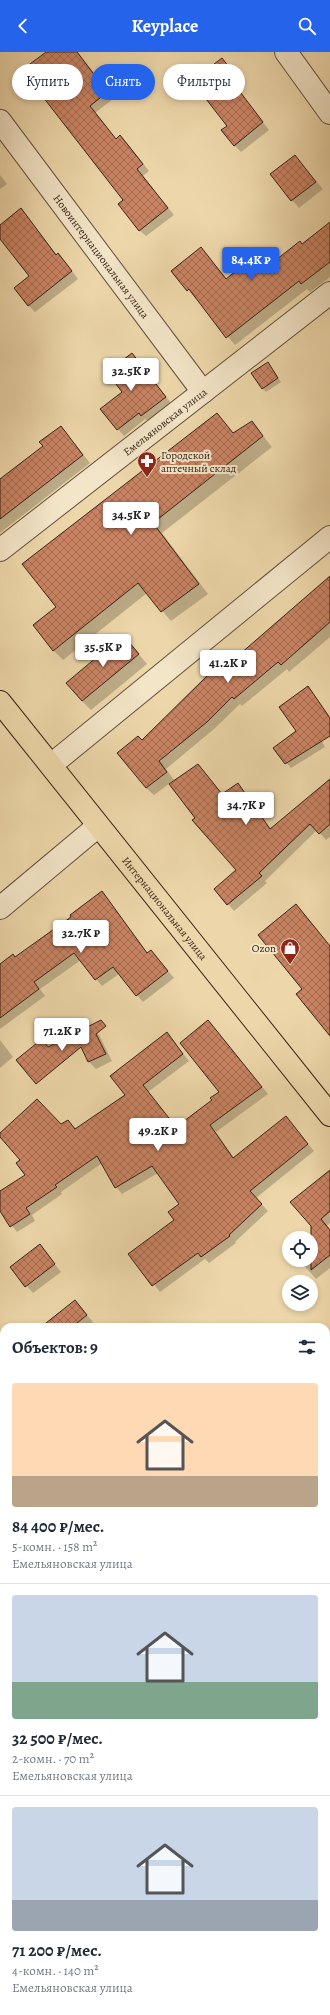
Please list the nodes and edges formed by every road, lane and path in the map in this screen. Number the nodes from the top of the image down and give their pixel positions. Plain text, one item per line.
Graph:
1 (286, 52) edge
2 (330, 113) edge
3 (0, 121) edge
4 (330, 293) edge
5 (203, 392) junction
6 (330, 537) edge
7 (0, 550) edge
8 (0, 702) edge
9 (51, 765) junction
10 (98, 826) junction
11 (0, 908) edge
12 (330, 1115) edge

1 - 2 street
3 - 5 street, Новоинтернациональная улица
4 - 5 street, Емельяновская улица
5 - 7 street, Емельяновская улица
6 - 9 street
8 - 9 main road, Интернациональная улица
9 - 10 main road, Интернациональная улица
10 - 11 street
10 - 12 main road, Интернациональная улица

